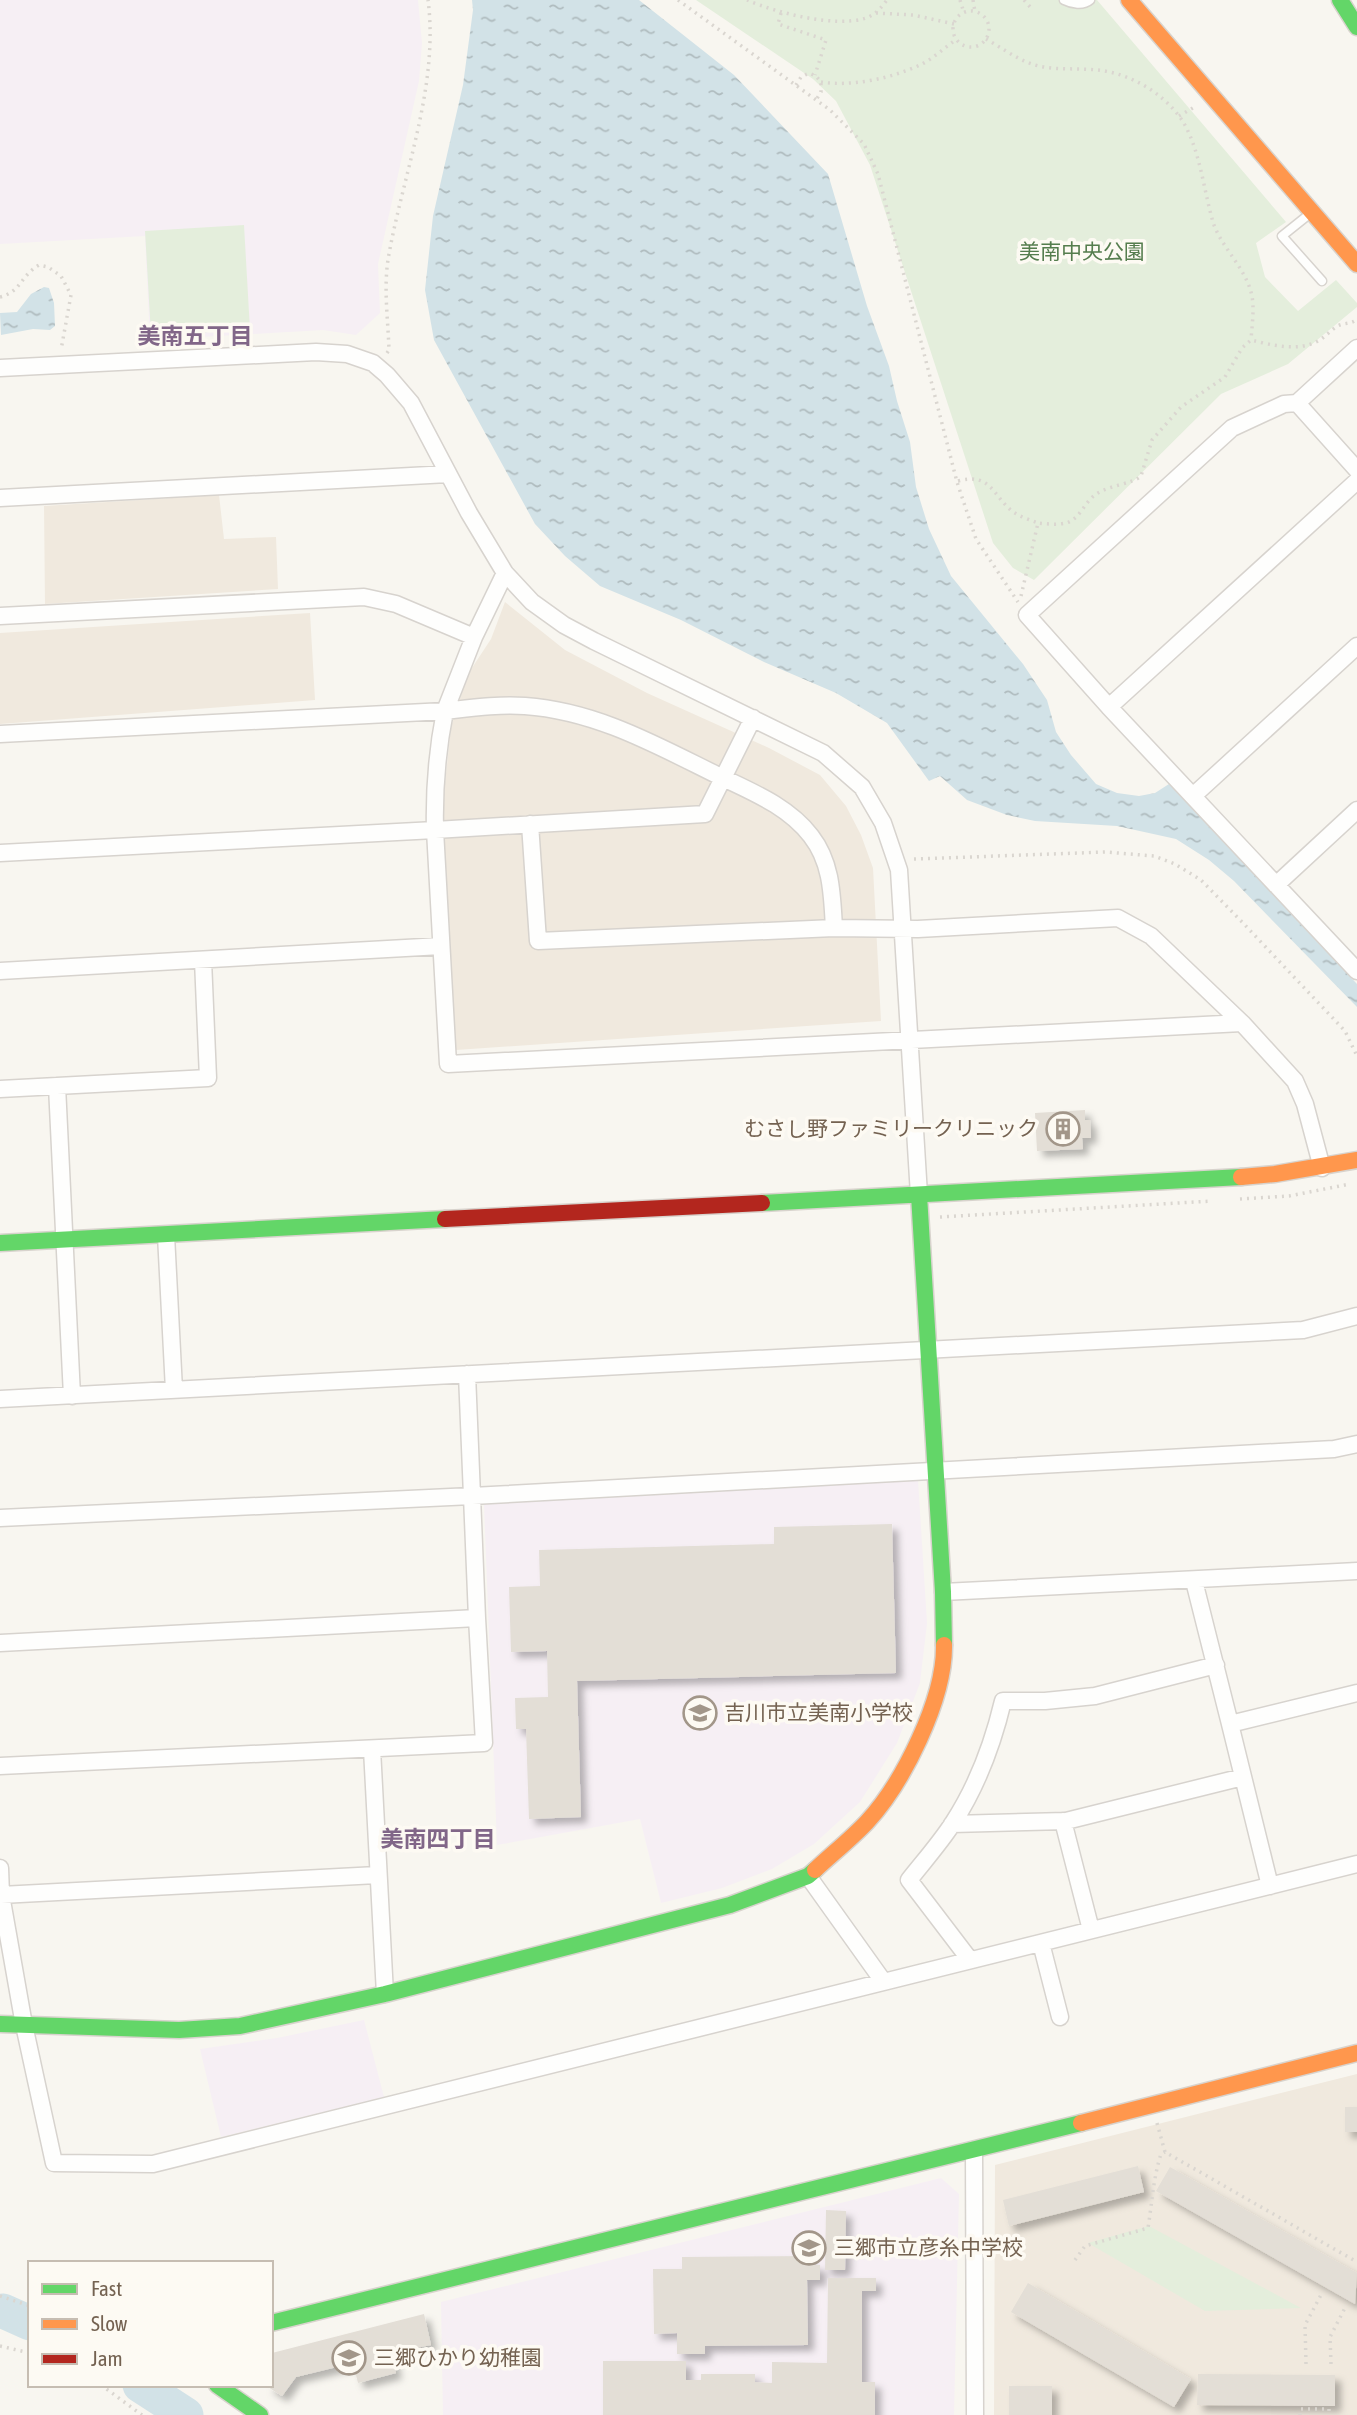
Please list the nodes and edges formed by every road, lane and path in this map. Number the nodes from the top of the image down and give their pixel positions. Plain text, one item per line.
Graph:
1 (428, 0) edge
2 (678, 0) edge
3 (747, 0) edge
4 (887, 0) edge
5 (960, 0) edge
6 (973, 0) edge
7 (1024, 0) edge
8 (1064, 0) edge
9 (1090, 0) edge
10 (1129, 0) edge
11 (1340, 0) edge
12 (1032, 9) dead end
13 (975, 12) junction
14 (781, 13) junction
15 (876, 13) junction
16 (964, 13) junction
17 (954, 24) junction
18 (1357, 27) edge
19 (957, 39) junction
20 (986, 39) junction
21 (815, 75) junction
22 (821, 82) junction
23 (795, 86) junction
24 (816, 100) junction
25 (1196, 106) dead end
26 (1180, 116) junction
27 (1312, 212) junction
28 (1357, 264) edge
29 (1322, 281) dead end
30 (0, 298) edge
31 (1357, 319) edge
32 (1251, 340) junction
33 (1357, 348) edge
34 (61, 350) dead end
35 (387, 354) dead end
36 (0, 368) edge
37 (1297, 403) junction
38 (1357, 470) edge
39 (448, 474) junction
40 (1357, 481) edge
41 (957, 482) junction
42 (0, 498) edge
43 (1038, 523) junction
44 (505, 573) junction
45 (0, 617) edge
46 (474, 637) junction
47 (1357, 646) edge
48 (1109, 707) junction
49 (445, 711) junction
50 (753, 718) junction
51 (0, 734) edge
52 (723, 778) junction
53 (1194, 795) junction
54 (1357, 810) edge
55 (530, 824) junction
56 (435, 830) junction
57 (0, 853) edge
58 (912, 859) dead end
59 (1276, 885) junction
60 (834, 928) junction
61 (904, 929) junction
62 (441, 946) junction
63 (203, 960) junction
64 (0, 971) edge
65 (1357, 971) edge
66 (1242, 1023) junction
67 (910, 1040) junction
68 (1357, 1056) edge
69 (57, 1086) junction
70 (0, 1089) edge
71 (1357, 1160) edge
72 (1322, 1168) junction
73 (919, 1195) junction
74 (166, 1235) junction
75 (63, 1240) junction
76 (0, 1243) edge
77 (1357, 1316) edge
78 (927, 1349) junction
79 (467, 1374) junction
80 (174, 1390) junction
81 (72, 1396) junction
82 (0, 1399) edge
83 (1357, 1444) edge
84 (936, 1470) junction
85 (472, 1496) junction
86 (0, 1518) edge
87 (1357, 1571) edge
88 (1194, 1581) junction
89 (943, 1592) junction
90 (477, 1618) junction
91 (0, 1643) edge
92 (1216, 1665) junction
93 (1357, 1693) edge
94 (1230, 1724) junction
95 (372, 1749) junction
96 (0, 1766) edge
97 (1243, 1777) junction
98 (1063, 1821) junction
99 (952, 1824) junction
100 (1357, 1864) edge
101 (0, 1868) edge
102 (377, 1875) junction
103 (808, 1876) junction
104 (1270, 1886) junction
105 (1, 1895) edge
106 (1091, 1930) junction
107 (1041, 1943) junction
108 (970, 1961) junction
109 (883, 1981) junction
110 (385, 1994) junction
111 (1060, 2017) dead end
112 (0, 2024) edge
113 (24, 2025) junction
114 (1357, 2053) edge
115 (1167, 2119) dead end
116 (974, 2150) junction
117 (1165, 2152) junction
118 (1075, 2260) dead end
119 (1357, 2262) edge
120 (1322, 2292) dead end
121 (0, 2296) edge
122 (28, 2305) edge
123 (1346, 2306) dead end
124 (273, 2323) edge
125 (0, 2346) edge
126 (28, 2353) edge
127 (1306, 2364) dead end
128 (1331, 2364) dead end
129 (104, 2387) edge
130 (220, 2387) edge
131 (142, 2415) edge
132 (260, 2415) edge
133 (975, 2415) edge
134 (1300, 2415) edge
135 (1329, 2415) edge

1 - 35 path
2 - 23 path
3 - 14 path
4 - 15 path
5 - 16 path
6 - 13 path
7 - 12 path
8 - 9 lane
10 - 27 street
11 - 18 street
13 - 16 path
13 - 20 path
14 - 15 path
14 - 21 path
15 - 17 path
16 - 17 path
17 - 19 path
19 - 20 path
19 - 22 path
20 - 26 path
21 - 22 path
21 - 23 path
22 - 24 path
23 - 24 path
24 - 41 path
25 - 26 path
26 - 32 path
27 - 28 street
27 - 29 lane
30 - 34 path
31 - 32 path
32 - 43 path
33 - 37 street
36 - 39 street
37 - 38 street
37 - 48 street
39 - 42 street
39 - 44 street
40 - 48 street
41 - 43 path
41 - 43 path
44 - 46 street
44 - 50 street
45 - 46 street
46 - 49 street
47 - 53 street
48 - 53 street
49 - 51 street
49 - 52 street
49 - 56 street
50 - 52 street
50 - 61 street
52 - 55 street
52 - 60 street
53 - 59 street
54 - 59 street
55 - 56 street
55 - 60 street
56 - 57 street
56 - 62 street
58 - 68 path
59 - 65 street
60 - 61 street
61 - 66 street
61 - 67 street
62 - 63 street
62 - 67 street
63 - 64 street
63 - 69 street
66 - 67 street
66 - 72 street
67 - 73 street
69 - 70 street
69 - 75 street
71 - 72 street
72 - 73 street
73 - 74 street
73 - 78 street
74 - 75 street
74 - 80 street
75 - 76 street
75 - 81 street
77 - 78 street
78 - 79 street
78 - 84 street
79 - 80 street
79 - 85 street
80 - 81 street
81 - 82 street
83 - 84 street
84 - 85 street
84 - 89 street
85 - 86 street
85 - 90 street
87 - 88 street
88 - 89 street
88 - 92 street
89 - 103 street
90 - 91 street
90 - 95 street
92 - 94 street
92 - 99 street
93 - 94 street
94 - 97 street
95 - 96 street
95 - 102 street
97 - 98 street
97 - 104 street
98 - 99 street
98 - 106 street
99 - 108 street
100 - 104 street
101 - 105 street
102 - 105 street
102 - 110 street
103 - 109 street
103 - 110 street
104 - 106 street
105 - 113 street
106 - 107 street
107 - 108 street
107 - 111 street
108 - 109 street
109 - 113 street
110 - 113 street
112 - 113 street
114 - 116 street
115 - 117 path
116 - 124 street
116 - 133 street
117 - 118 path
117 - 119 path
120 - 127 path
121 - 122 path
123 - 128 path
125 - 126 path
129 - 131 path
130 - 132 street
134 - 135 path

